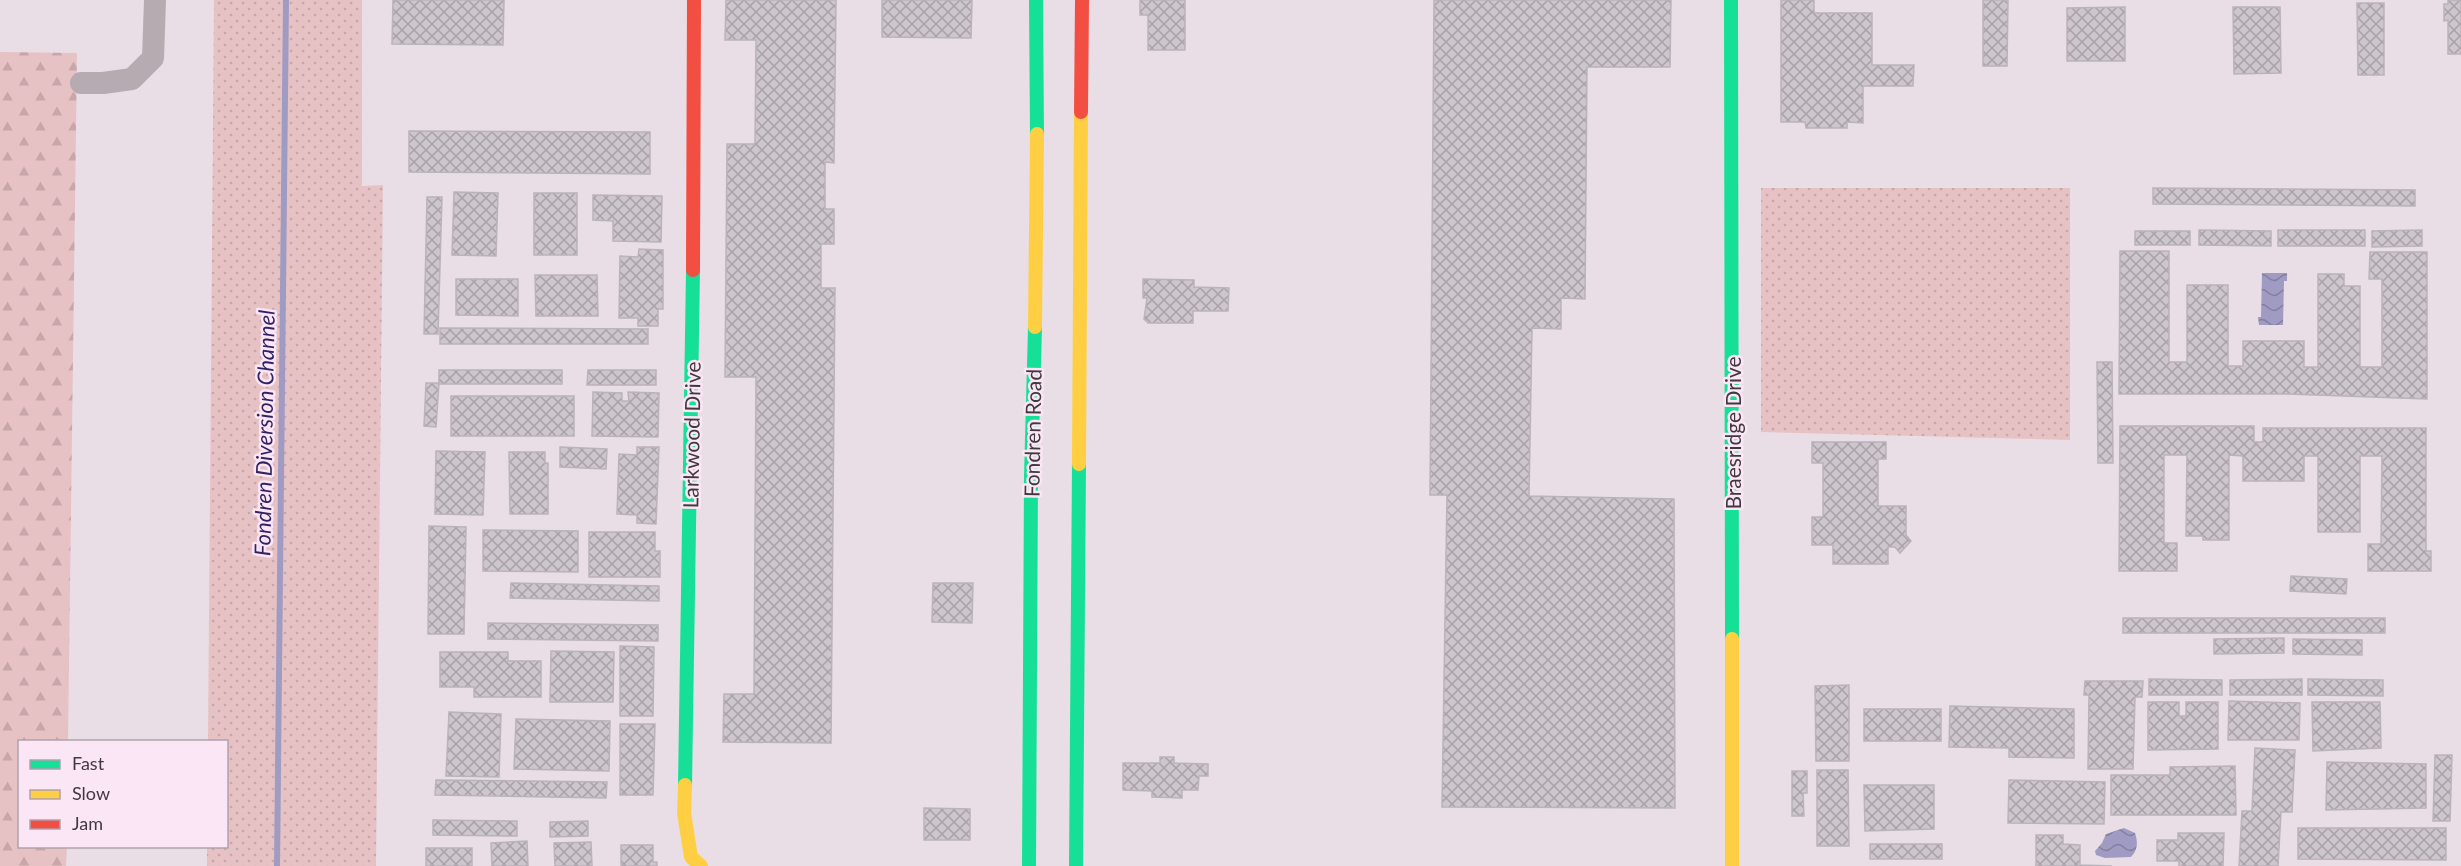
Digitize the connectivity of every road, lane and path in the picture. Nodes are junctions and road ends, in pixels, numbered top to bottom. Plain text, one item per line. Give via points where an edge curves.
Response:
1 (694, 0) edge
2 (1036, 0) edge
3 (1082, 0) edge
4 (1731, 0) edge
5 (155, 1) edge
6 (81, 83) dead end
7 (700, 866) edge
8 (1029, 866) edge
9 (1076, 866) edge
10 (1732, 866) edge

1 - 7 main road, Larkwood Drive via 693,334 684,813 691,857
2 - 8 main road, Fondren Road via 1043,230
3 - 9 main road via 1072,559
4 - 10 main road, Braesridge Drive
5 - 6 street via 153,58 132,79

